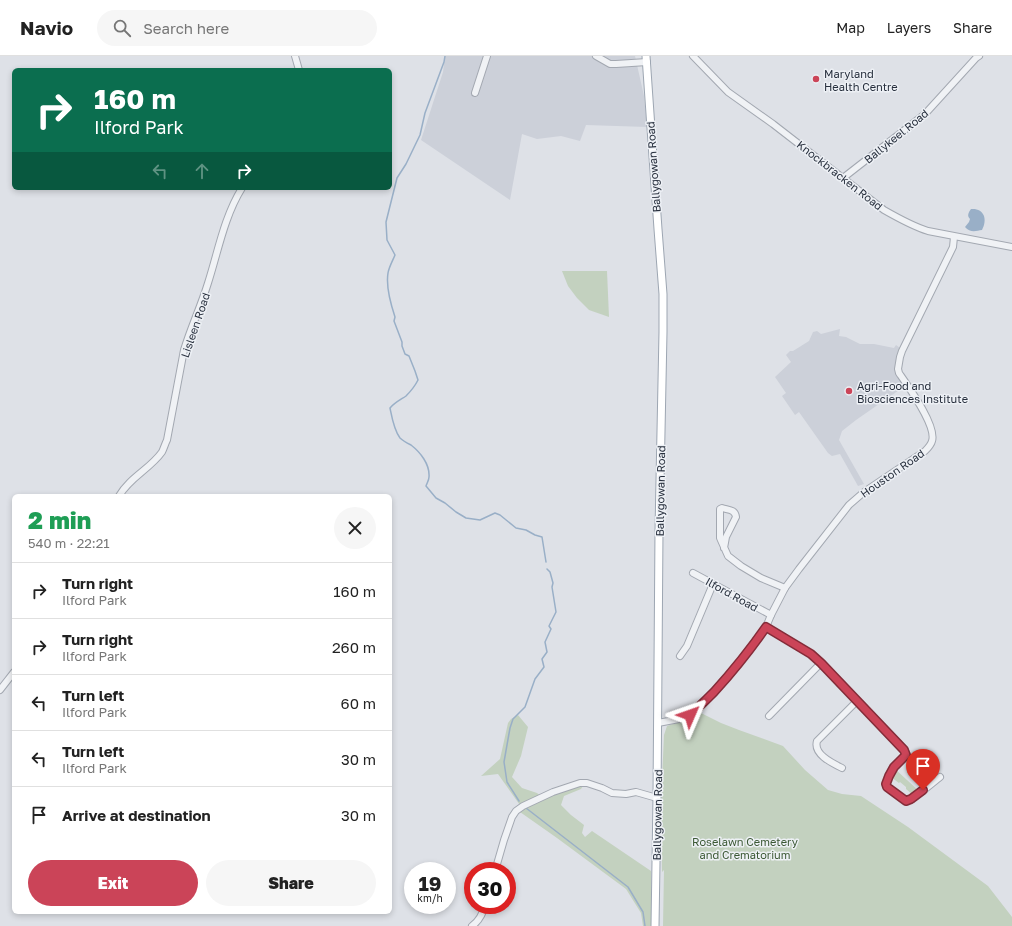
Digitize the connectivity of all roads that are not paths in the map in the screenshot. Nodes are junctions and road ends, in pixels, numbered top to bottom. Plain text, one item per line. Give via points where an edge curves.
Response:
1 (295, 56) edge
2 (487, 56) edge
3 (596, 56) edge
4 (693, 56) edge
5 (979, 56) edge
6 (646, 59) edge
7 (299, 68) edge
8 (475, 93) dead end
9 (843, 178) junction
10 (241, 190) edge
11 (954, 237) junction
12 (1012, 247) edge
13 (121, 494) edge
14 (724, 548) junction
15 (693, 573) dead end
16 (713, 584) junction
17 (785, 588) junction
18 (771, 615) junction
19 (766, 627) junction
20 (680, 656) dead end
21 (821, 663) junction
22 (12, 675) edge
23 (0, 690) edge
24 (857, 700) junction
25 (769, 716) dead end
26 (658, 723) junction
27 (842, 768) dead end
28 (940, 777) dead end
29 (657, 798) junction
30 (498, 862) edge
31 (482, 914) edge
32 (472, 926) edge
33 (656, 926) edge

1 - 7 street
2 - 8 street
3 - 6 street via 610,64
4 - 9 street, Knockbracken Road via 728,92
5 - 9 street, Ballykeel Road via 925,114
6 - 26 main road, Ballygowan Road via 663,294
9 - 11 street, Knockbracken Road via 898,218 918,228
10 - 13 street, Lisleen Road via 232,207 203,301 186,344 164,448
11 - 12 street, Knockbracken Road
11 - 17 street, Houston Road via 953,247 902,351 898,369 923,410 933,433 932,442 925,451 849,505
14 - 14 street via 720,538 722,508 736,513
14 - 17 street via 728,556 741,566
15 - 16 street, Ilford Road
16 - 18 street, Ilford Road
16 - 20 street via 687,646
17 - 18 street, Houston Road
18 - 19 street, Houston Road
19 - 21 street via 811,654
19 - 26 street, Houston Road via 725,680 694,712
21 - 24 street
21 - 25 street
22 - 23 street
24 - 27 street via 816,744 824,758
24 - 28 street via 905,752 904,758 889,776 887,787 907,801
26 - 29 main road, Ballygowan Road
29 - 30 street via 636,792 612,793 593,784 580,783 546,795 516,811
29 - 33 main road, Ballygowan Road
31 - 32 street

